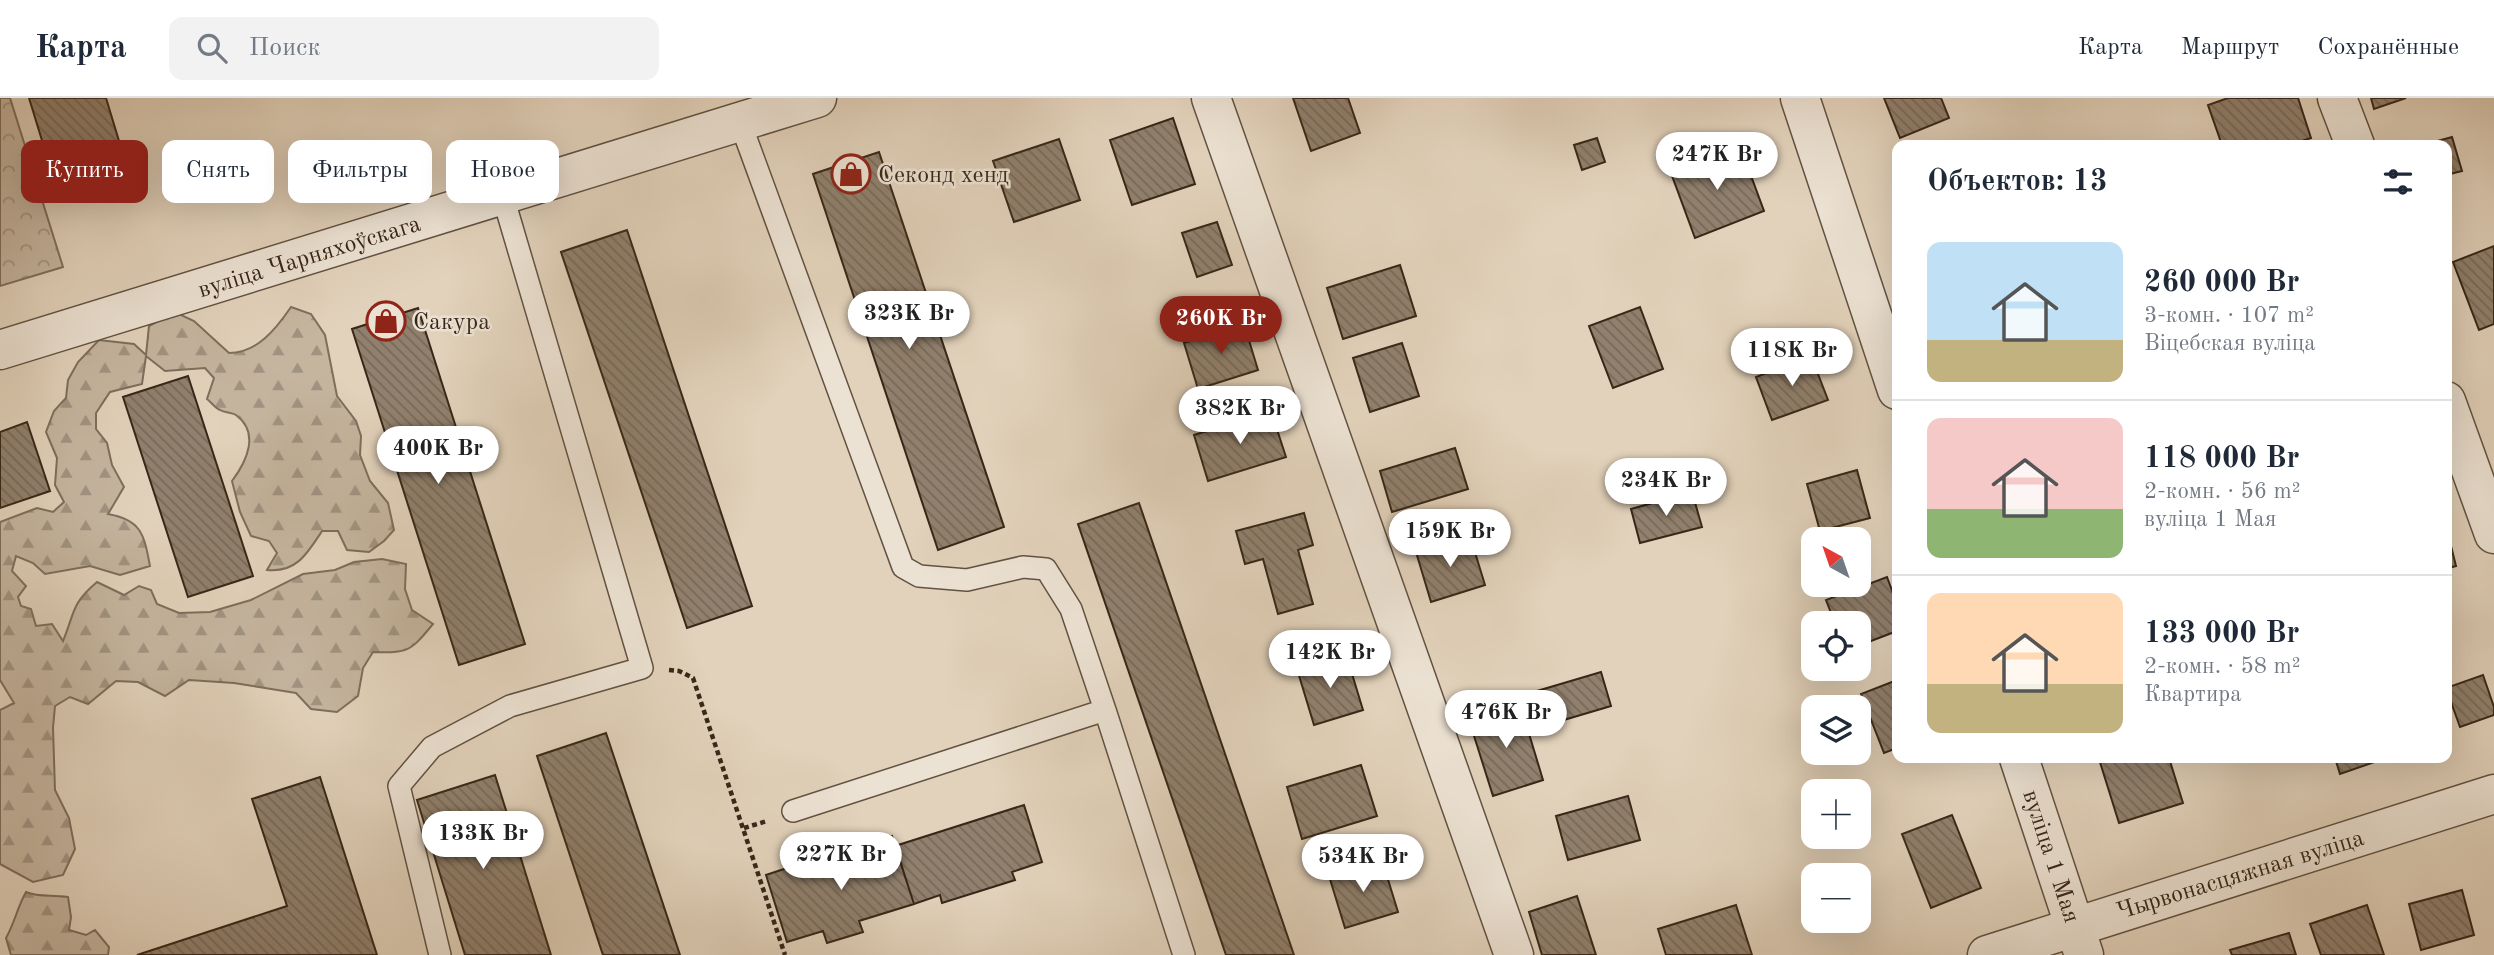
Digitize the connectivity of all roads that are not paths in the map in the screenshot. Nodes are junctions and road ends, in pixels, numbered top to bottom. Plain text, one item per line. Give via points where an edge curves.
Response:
1 (817, 98) edge
2 (1212, 98) edge
3 (1800, 98) edge
4 (2337, 98) edge
5 (740, 122) junction
6 (2353, 140) edge
7 (559, 179) edge
8 (483, 203) edge
9 (505, 203) edge
10 (0, 351) edge
11 (1892, 375) edge
12 (2452, 418) edge
13 (2494, 534) edge
14 (1105, 710) junction
15 (2021, 763) edge
16 (2494, 794) edge
17 (793, 811) dead end
18 (2079, 940) edge
19 (440, 955) edge
20 (1184, 955) edge
21 (1514, 955) edge
22 (1987, 955) edge

1 - 5 street, вуліца Чарняхоўскага
2 - 21 street
3 - 11 street
4 - 6 street
5 - 7 street, вуліца Чарняхоўскага
5 - 14 lane via 903,567 919,576 967,580 1023,567 1046,569 1071,609
8 - 10 street, вуліца Чарняхоўскага
9 - 19 lane via 642,668 510,706 432,747 399,786
12 - 13 street
14 - 17 lane
14 - 20 lane
15 - 18 street, вуліца 1 Мая
16 - 18 street, Чырвонасцяжная вуліца
18 - 22 street, Чырвонасцяжная вуліца

